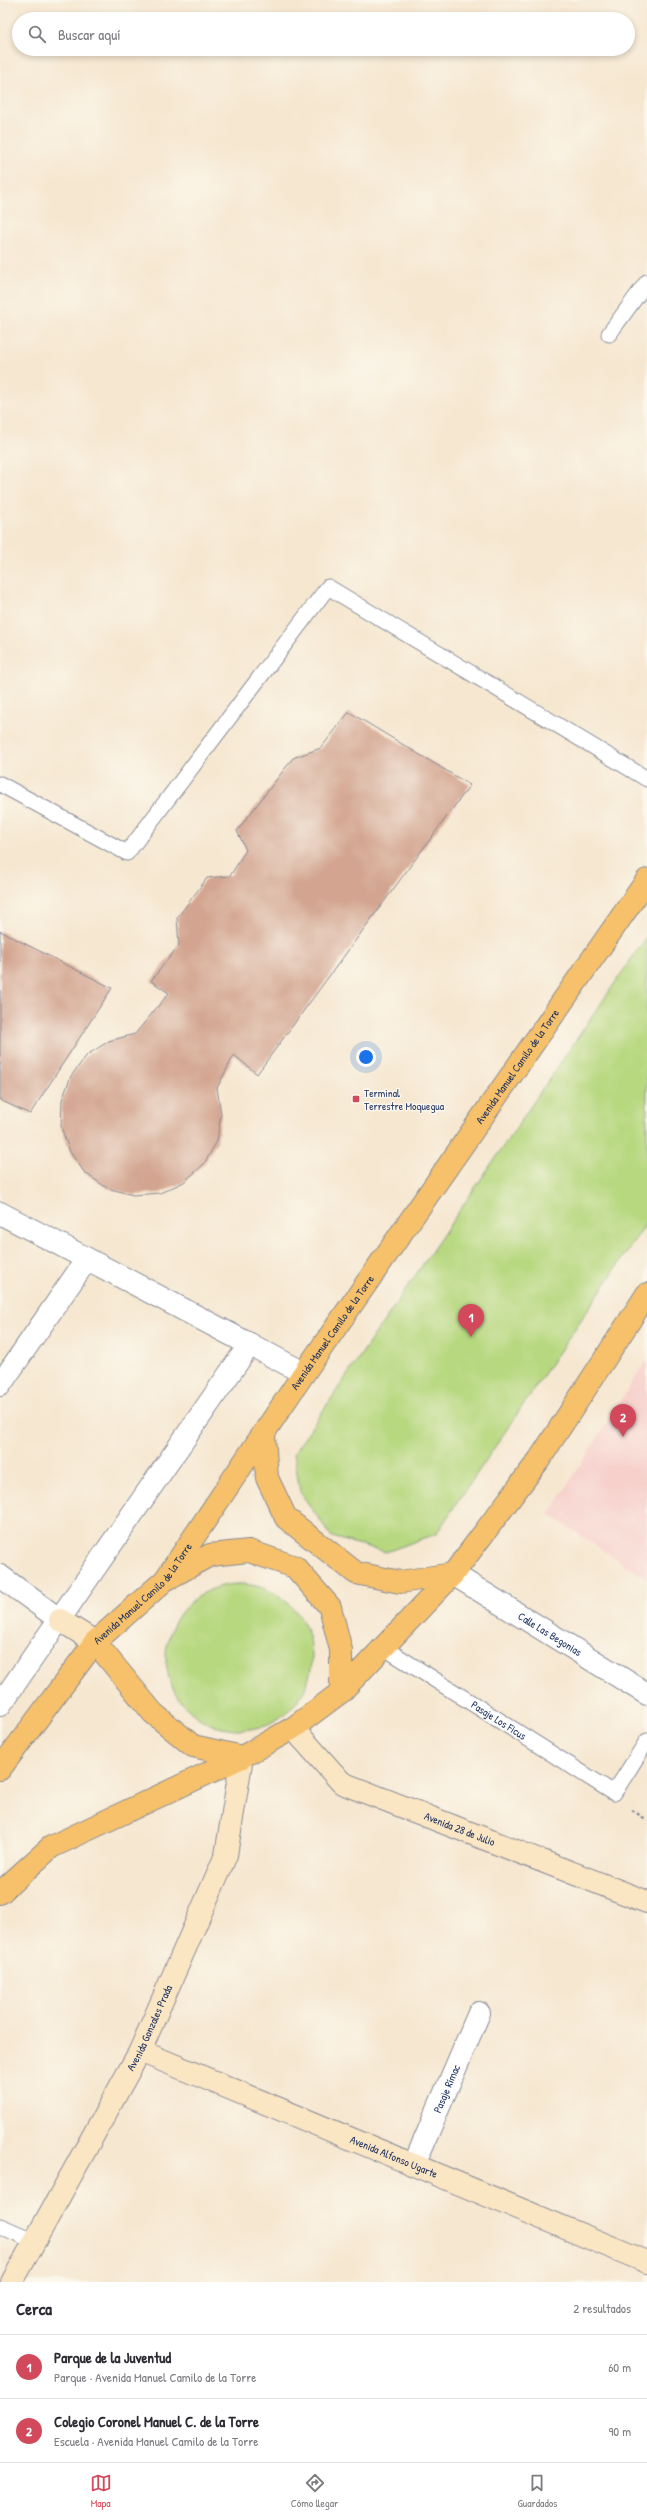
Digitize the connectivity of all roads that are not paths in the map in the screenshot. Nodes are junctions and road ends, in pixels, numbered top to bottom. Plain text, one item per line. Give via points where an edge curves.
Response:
1 (647, 282) edge
2 (609, 334) dead end
3 (647, 779) edge
4 (0, 784) edge
5 (647, 880) edge
6 (0, 1213) edge
7 (87, 1259) junction
8 (647, 1294) edge
9 (250, 1344) junction
10 (304, 1373) junction
11 (0, 1385) edge
12 (264, 1436) junction
13 (453, 1574) junction
14 (0, 1576) edge
15 (165, 1580) junction
16 (60, 1620) junction
17 (95, 1642) junction
18 (383, 1647) junction
19 (340, 1692) junction
20 (647, 1694) edge
21 (0, 1705) edge
22 (293, 1728) junction
23 (647, 1741) edge
24 (242, 1757) junction
25 (0, 1769) edge
26 (0, 1892) edge
27 (647, 1902) edge
28 (479, 2013) dead end
29 (140, 2051) junction
30 (414, 2165) junction
31 (0, 2226) edge
32 (35, 2242) junction
33 (647, 2262) edge
34 (12, 2282) edge

1 - 2 lane
3 - 4 lane via 328,587 126,853
5 - 10 main road, Avenida Manuel Camilo de la Torre
6 - 7 street
7 - 9 street
7 - 11 street
8 - 13 main road via 539,1460
9 - 10 street
9 - 16 street
10 - 12 main road, Avenida Manuel Camilo de la Torre
12 - 13 main road via 267,1478 286,1518 356,1573 400,1582
12 - 15 main road, Avenida Manuel Camilo de la Torre
13 - 18 main road
13 - 20 street, Calle Las Begonias
14 - 16 street
15 - 17 main road, Avenida Manuel Camilo de la Torre
15 - 19 main road via 210,1554 249,1551 295,1567 330,1607 341,1650
16 - 17 street
16 - 21 street
17 - 24 main road via 153,1713 192,1746
17 - 25 main road, Avenida Manuel Camilo de la Torre
18 - 19 main road
18 - 23 lane, Pasaje Los Ficus via 614,1793
19 - 22 main road
22 - 24 main road
22 - 27 street, Avenida 28 de Julio via 342,1783
24 - 26 main road via 51,1847
24 - 29 street, Avenida Gonzales Prada via 226,1855
28 - 30 street, Pasaje Rímac
29 - 30 street, Avenida Alfonso Ugarte
29 - 32 street, Avenida Gonzales Prada
30 - 33 street, Avenida Alfonso Ugarte
31 - 32 lane
32 - 34 street, Avenida Gonzales Prada

